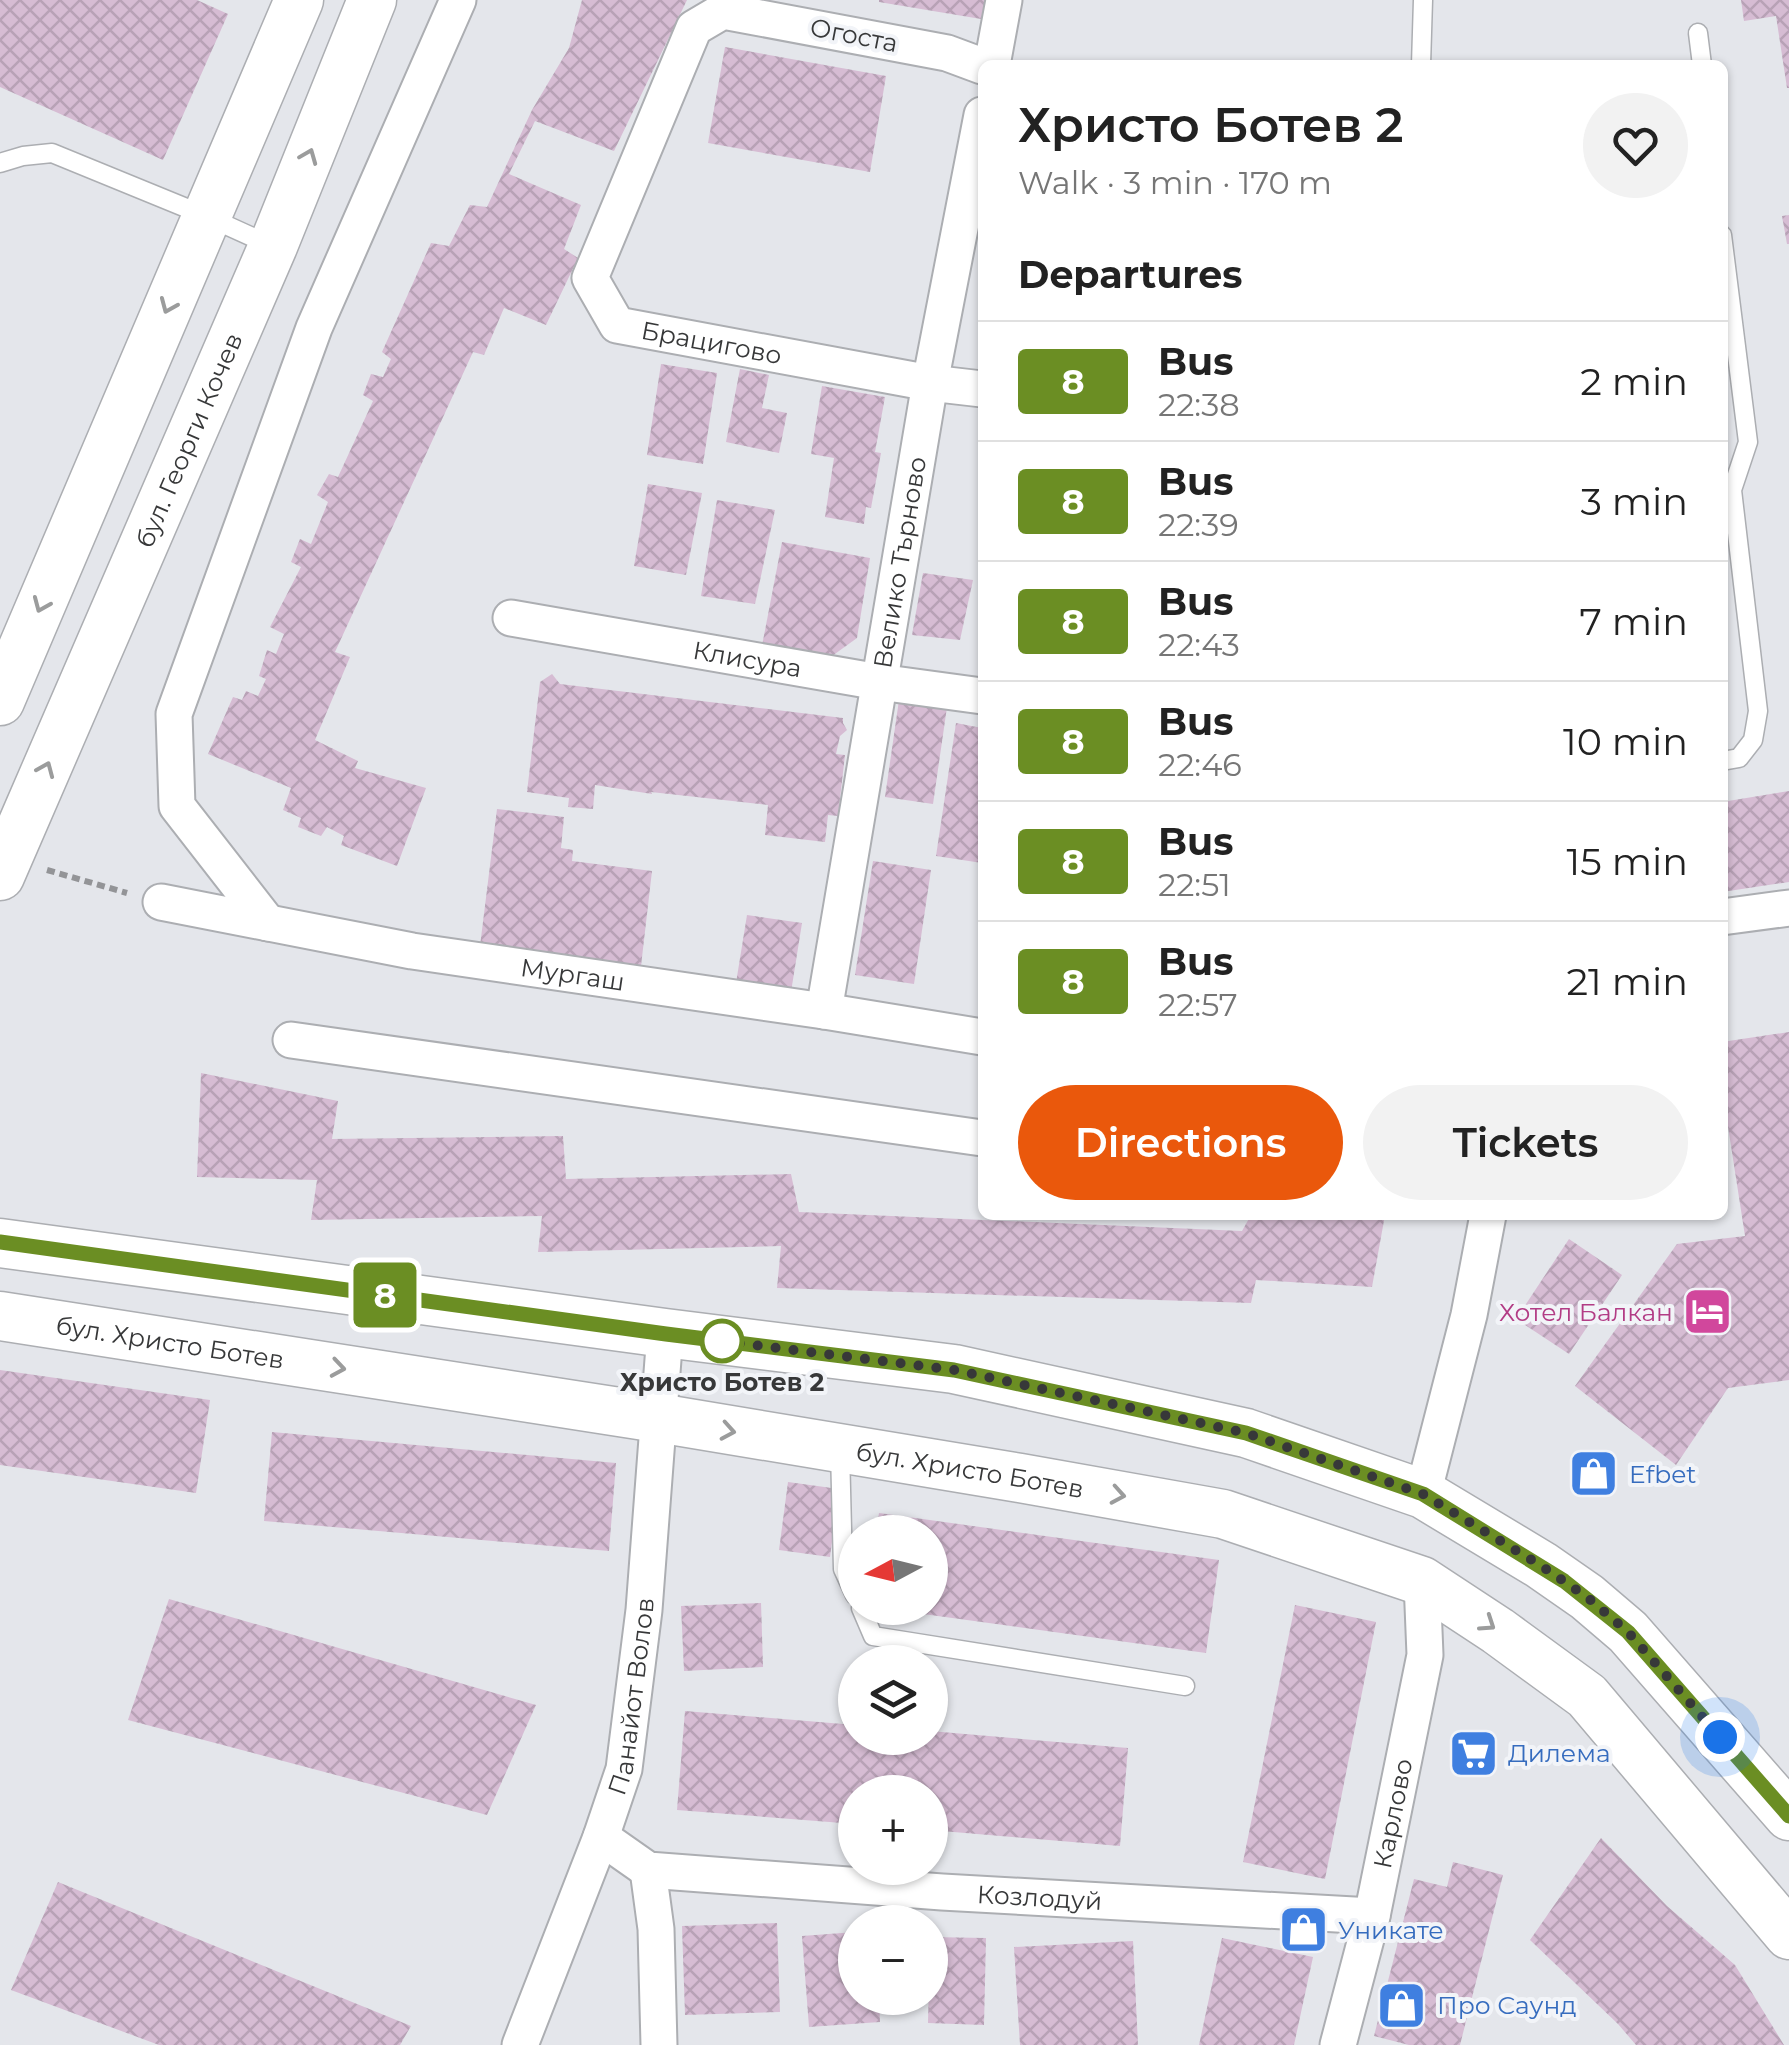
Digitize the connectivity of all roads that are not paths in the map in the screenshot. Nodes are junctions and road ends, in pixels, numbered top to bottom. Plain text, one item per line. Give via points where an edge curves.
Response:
1 (299, 0) edge
2 (372, 0) edge
3 (458, 0) edge
4 (1004, 0) edge
5 (1424, 0) edge
6 (723, 10) joint
7 (1698, 33) dead end
8 (993, 60) edge
9 (1421, 60) edge
10 (1701, 60) edge
11 (978, 64) edge
12 (978, 136) edge
13 (0, 163) edge
14 (206, 216) junction
15 (273, 246) junction
16 (1728, 283) edge
17 (930, 383) junction
18 (978, 389) edge
19 (1731, 468) edge
20 (511, 618) dead end
21 (879, 682) junction
22 (978, 695) edge
23 (0, 701) edge
24 (1728, 760) edge
25 (4, 867) edge
26 (161, 902) road end
27 (1789, 908) edge
28 (1728, 916) edge
29 (268, 923) junction
30 (824, 1011) junction
31 (978, 1036) edge
32 (291, 1040) dead end
33 (978, 1137) edge
34 (1487, 1220) edge
35 (0, 1242) edge
36 (0, 1316) edge
37 (666, 1334) junction
38 (658, 1418) junction
39 (840, 1450) junction
40 (1423, 1494) junction
41 (842, 1515) edge
42 (1422, 1582) junction
43 (868, 1625) edge
44 (1185, 1686) dead end
45 (1789, 1816) edge
46 (600, 1838) junction
47 (648, 1870) junction
48 (1372, 1916) junction
49 (1789, 1935) edge
50 (520, 2045) edge
51 (658, 2045) edge
52 (1338, 2045) edge

1 - 14 main road
15 -> 2 main road, бул. Георги Кочев
3 - 29 street via 314,328 174,714 178,806
4 - 8 street
5 - 9 lane
6 - 11 street, Огоста via 946,52
6 - 17 street, Брацигово via 694,28 590,278 617,325
7 - 10 lane
12 - 17 street, Велико Търново
13 - 14 lane via 52,154
14 - 15 lane
14 -> 23 main road
25 -> 15 main road, бул. Георги Кочев
16 - 19 lane via 1748,442
17 - 18 street, Брацигово
17 - 21 street, Велико Търново
19 - 24 lane via 1758,711 1753,740 1740,758
20 - 21 street, Клисура
21 - 22 street, Клисура
21 - 30 street, Велико Търново
26 - 29 street, Мургаш
27 - 28 street
29 - 30 street, Мургаш via 412,951
30 - 31 street, Мургаш
32 - 33 street
34 - 40 street
35 - 37 main road
36 -> 38 main road, бул. Христо Ботев
37 - 38 street, Панайот Волов
37 - 40 main road via 954,1370 1246,1433
38 -> 39 main road, бул. Христо Ботев
38 - 46 street, Панайот Волов via 624,1769
39 - 41 lane
39 -> 42 main road, бул. Христо Ботев via 1223,1514
40 - 45 main road via 1540,1565 1628,1632
42 - 48 street, Карлово via 1425,1655
42 -> 49 main road, бул. Христо Ботев via 1587,1696
43 - 44 lane via 873,1636
46 - 47 street, Козлодуй
46 - 50 street, Панайот Волов
47 - 48 street, Козлодуй
47 - 51 street
48 - 52 street, Карлово

